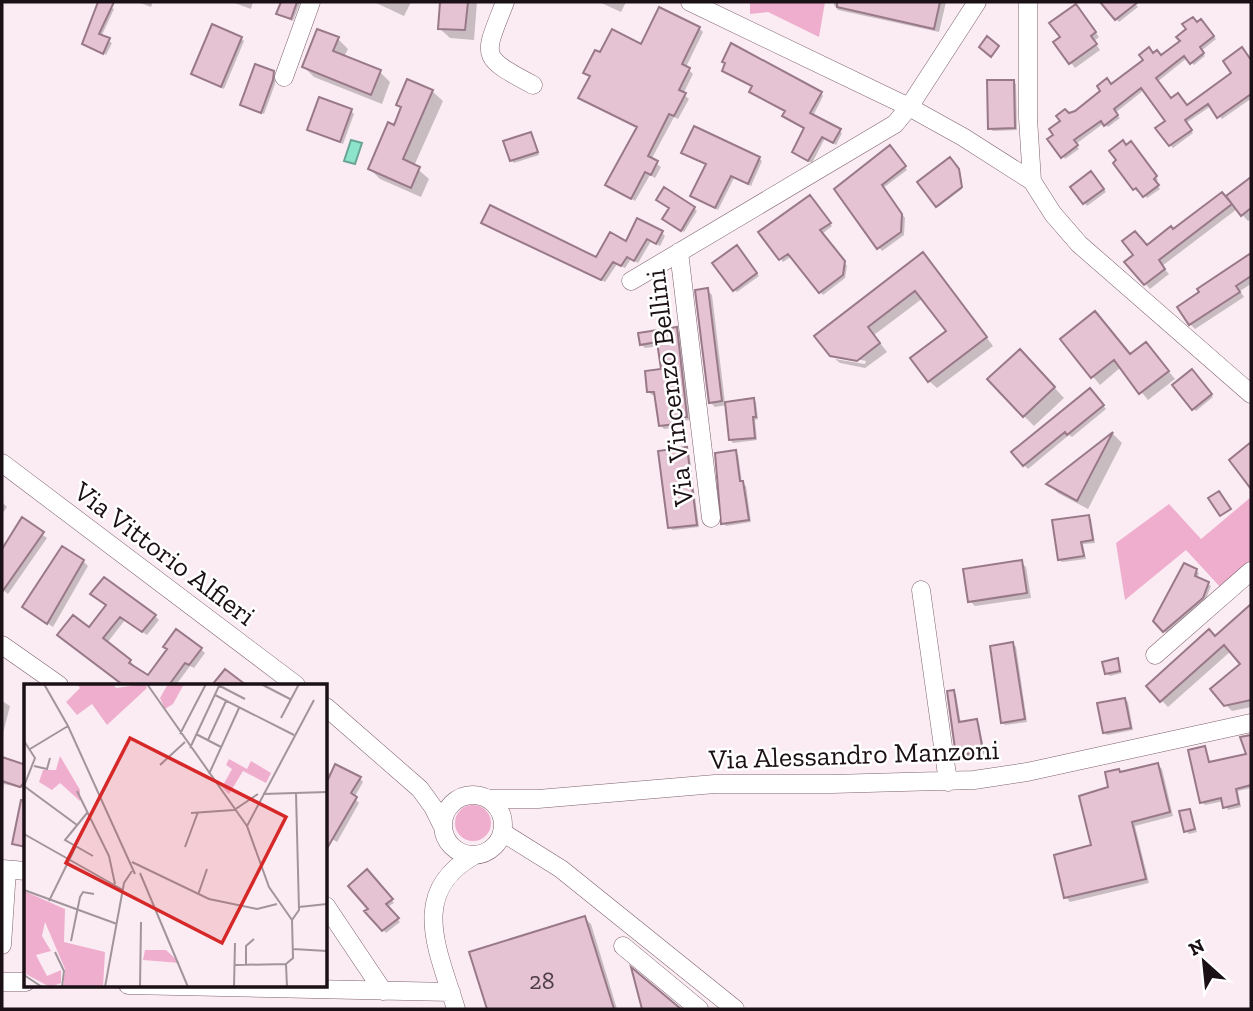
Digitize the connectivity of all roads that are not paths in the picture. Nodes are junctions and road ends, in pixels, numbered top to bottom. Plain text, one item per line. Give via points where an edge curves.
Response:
1 (312, 2) edge
2 (505, 2) edge
3 (690, 2) edge
4 (977, 2) edge
5 (1028, 2) edge
6 (284, 77) dead end
7 (533, 85) dead end
8 (909, 107) junction
9 (1032, 181) junction
10 (679, 252) junction
11 (631, 281) dead end
12 (1251, 394) edge
13 (2, 463) edge
14 (711, 518) dead end
15 (1251, 571) edge
16 (921, 590) dead end
17 (2, 645) edge
18 (1156, 655) dead end
19 (58, 684) edge
20 (295, 684) edge
21 (327, 709) edge
22 (1251, 723) edge
23 (948, 782) junction
24 (420, 789) junction
25 (489, 799) junction
26 (538, 799) junction
27 (454, 802) junction
28 (503, 828) junction
29 (444, 831) junction
30 (492, 848) junction
31 (474, 855) junction
32 (540, 856) junction
33 (4, 869) edge
34 (24, 871) edge
35 (442, 886) junction
36 (327, 907) edge
37 (2, 945) edge
38 (623, 946) dead end
39 (2, 982) edge
40 (24, 982) edge
41 (179, 986) edge
42 (383, 990) junction
43 (453, 1001) edge
44 (699, 1009) edge
45 (735, 1009) edge

1 - 6 street
2 - 7 street via 490,40 490,54 500,67
3 - 8 street
4 - 8 street, Via Vincenzo Bellini
5 - 9 street
8 - 9 street
8 - 10 street, Via Vincenzo Bellini via 890,127
9 - 12 street via 1079,244
10 - 11 street, Via Vincenzo Bellini
10 - 14 street, Via Vincenzo Bellini
13 - 20 street, Via Vittorio Alfieri
15 - 18 street
16 - 23 street
17 - 19 street
21 - 24 street
22 - 23 street, Via Alessandro Manzoni via 1027,772
23 - 26 street, Via Alessandro Manzoni via 715,784
24 - 27 street
24 - 29 street
25 - 26 street, Via Alessandro Manzoni
25 - 27 street via 471,795
25 - 28 street
26 - 28 street, Via Alessandro Manzoni via 512,814
27 - 29 street via 447,808
28 - 30 street
28 - 32 street
29 - 31 street via 457,850
29 - 35 street
30 - 31 street
30 - 32 street
31 - 35 street via 451,870
32 - 45 street
33 - 34 street
33 - 37 street
35 - 43 street via 431,923
36 - 42 street
38 - 44 street
39 - 40 street
41 - 42 street
42 - 43 street

